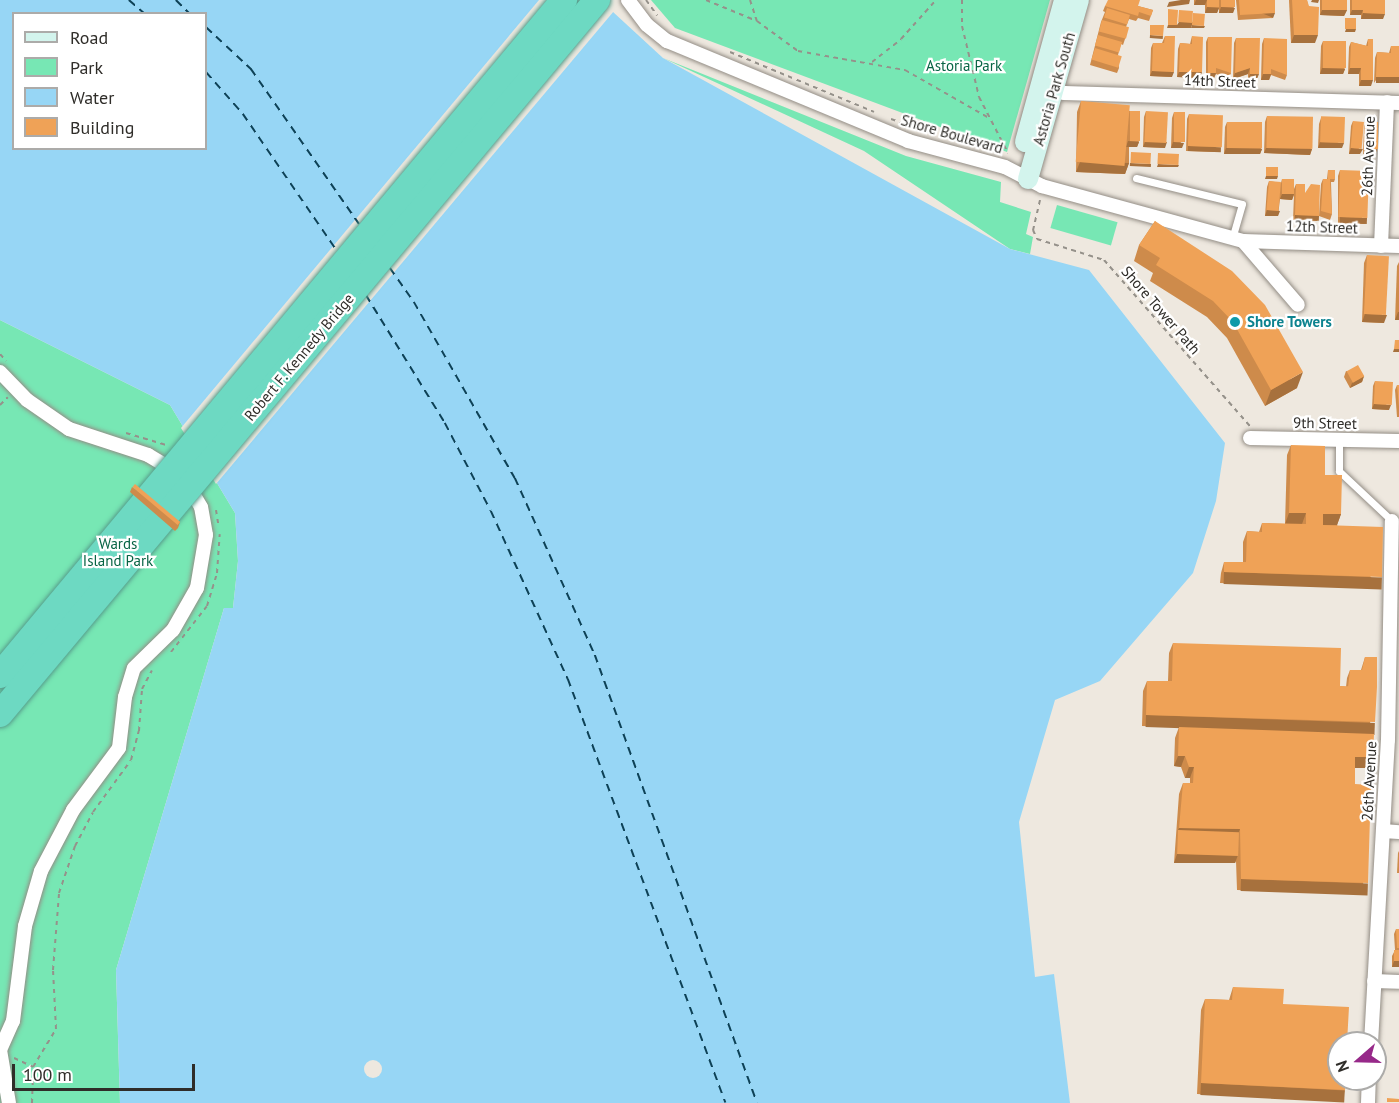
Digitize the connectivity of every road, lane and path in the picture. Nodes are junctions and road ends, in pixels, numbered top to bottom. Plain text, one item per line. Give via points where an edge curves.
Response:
1 (564, 0) edge
2 (597, 0) edge
3 (628, 0) edge
4 (646, 0) edge
5 (706, 0) edge
6 (750, 0) edge
7 (936, 0) edge
8 (962, 0) edge
9 (1064, 0) edge
10 (1079, 0) edge
11 (660, 19) dead end
12 (757, 21) junction
13 (727, 52) dead end
14 (872, 62) junction
15 (1047, 87) junction
16 (1393, 103) edge
17 (879, 114) dead end
18 (890, 118) dead end
19 (989, 118) junction
20 (934, 134) dead end
21 (997, 151) dead end
22 (1015, 168) junction
23 (1136, 178) dead end
24 (1041, 197) dead end
25 (1238, 240) junction
26 (1381, 246) junction
27 (1399, 246) edge
28 (1298, 305) dead end
29 (0, 372) edge
30 (1250, 431) joint
31 (1339, 440) junction
32 (1399, 441) edge
33 (1392, 521) joint
34 (0, 675) edge
35 (0, 714) edge
36 (1383, 831) junction
37 (1399, 832) edge
38 (1374, 981) junction
39 (1399, 982) edge
40 (1372, 1031) edge
41 (0, 1050) edge
42 (33, 1067) dead end
43 (9, 1103) edge

1 - 34 highway, Robert F. Kennedy Bridge, bridge
2 - 35 highway, Robert F. Kennedy Bridge, bridge
3 - 22 street, Shore Boulevard via 657,34 696,54 908,141
4 - 11 path
5 - 12 path
6 - 12 path
7 - 14 path via 901,39
8 - 19 path via 970,62
9 - 15 street, Astoria Park South
10 - 15 street, Astoria Park South
12 - 14 path via 798,51 826,59
13 - 17 path
14 - 19 path via 925,80
15 - 16 street, 14th Street via 1064,93
15 - 22 street, Astoria Park South
16 - 26 street, 26th Avenue
18 - 20 path
19 - 22 path
21 - 22 path
22 - 25 street, Shore Boulevard via 1042,186
23 - 25 lane via 1242,204
24 - 30 path, Shore Tower Path via 1033,230 1037,239 1104,260
25 - 26 street, 12th Street
25 - 28 street
26 - 27 street, 12th Street
29 - 41 street via 27,400 69,429 148,455 168,466 194,493 206,535 202,573 193,597 173,630 134,668 125,697 119,748 73,810 41,871 25,926 13,1021
30 - 31 street, 9th Street
31 - 32 street, 9th Street
31 - 33 lane via 1339,471
33 - 36 street, 26th Avenue
36 - 37 street
36 - 38 street, 26th Avenue
38 - 39 street
38 - 40 street, 26th Avenue
41 - 42 path
41 - 43 street

